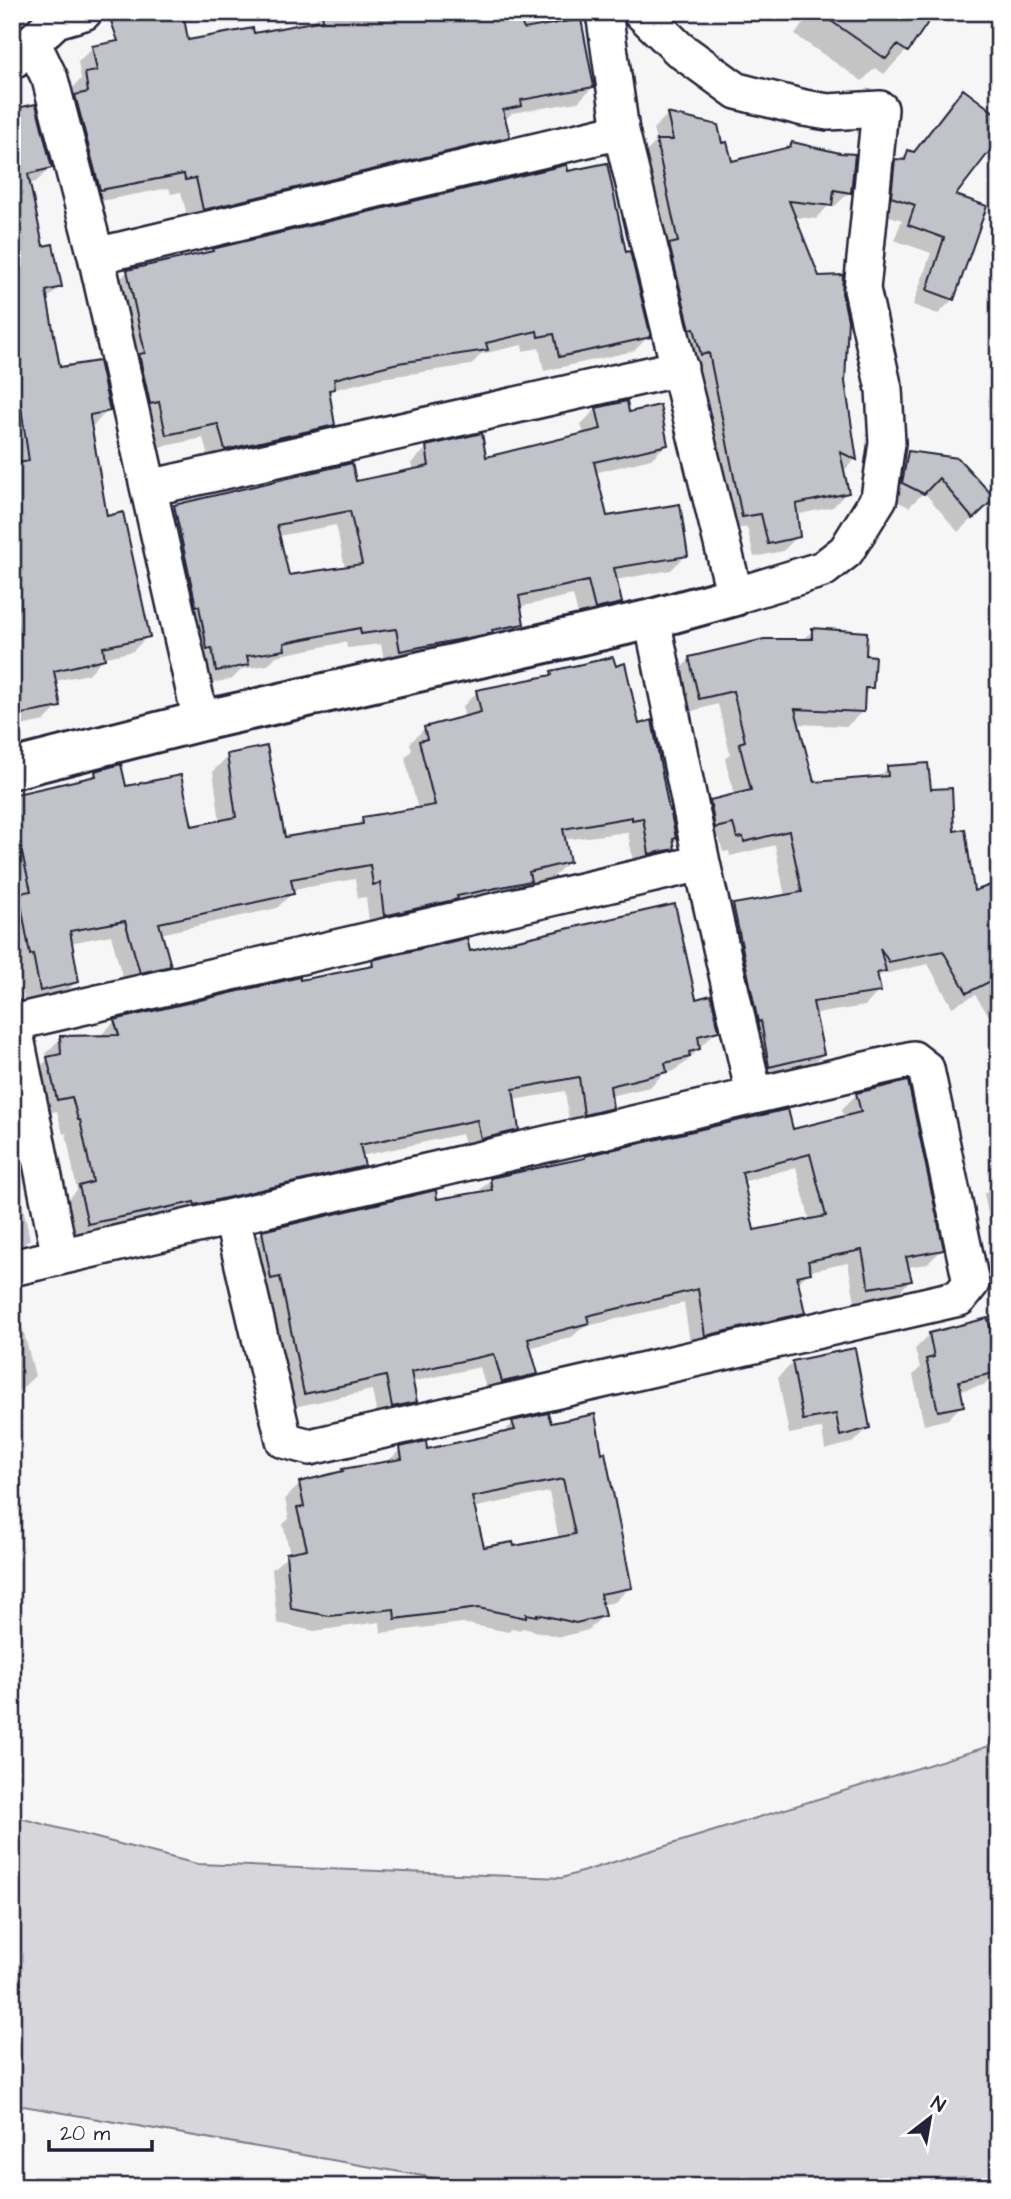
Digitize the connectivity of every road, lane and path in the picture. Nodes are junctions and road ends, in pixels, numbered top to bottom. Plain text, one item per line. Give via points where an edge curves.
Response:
1 (84, 12) edge
2 (604, 12) edge
3 (641, 12) edge
4 (23, 52) edge
5 (621, 131) junction
6 (96, 256) junction
7 (680, 368) junction
8 (149, 488) junction
9 (735, 596) junction
10 (652, 619) junction
11 (201, 721) junction
12 (12, 769) edge
13 (702, 863) junction
14 (13, 1021) edge
15 (754, 1094) junction
16 (232, 1218) junction
17 (60, 1256) junction
18 (12, 1268) edge

1 - 4 street via 56,20
2 - 5 street
3 - 9 street via 679,49 737,91 828,112 880,109 862,289 884,389 887,443 879,498 846,551 823,569
4 - 6 street via 50,79
5 - 6 street
5 - 7 street
6 - 8 street
7 - 8 street
7 - 9 street
8 - 11 street
9 - 10 street
10 - 11 street
10 - 13 street
11 - 12 street
13 - 14 street
13 - 15 street
14 - 17 street
15 - 16 street
15 - 16 street via 913,1059 926,1069 971,1283 959,1298 310,1447 284,1440
16 - 17 street
17 - 18 street

